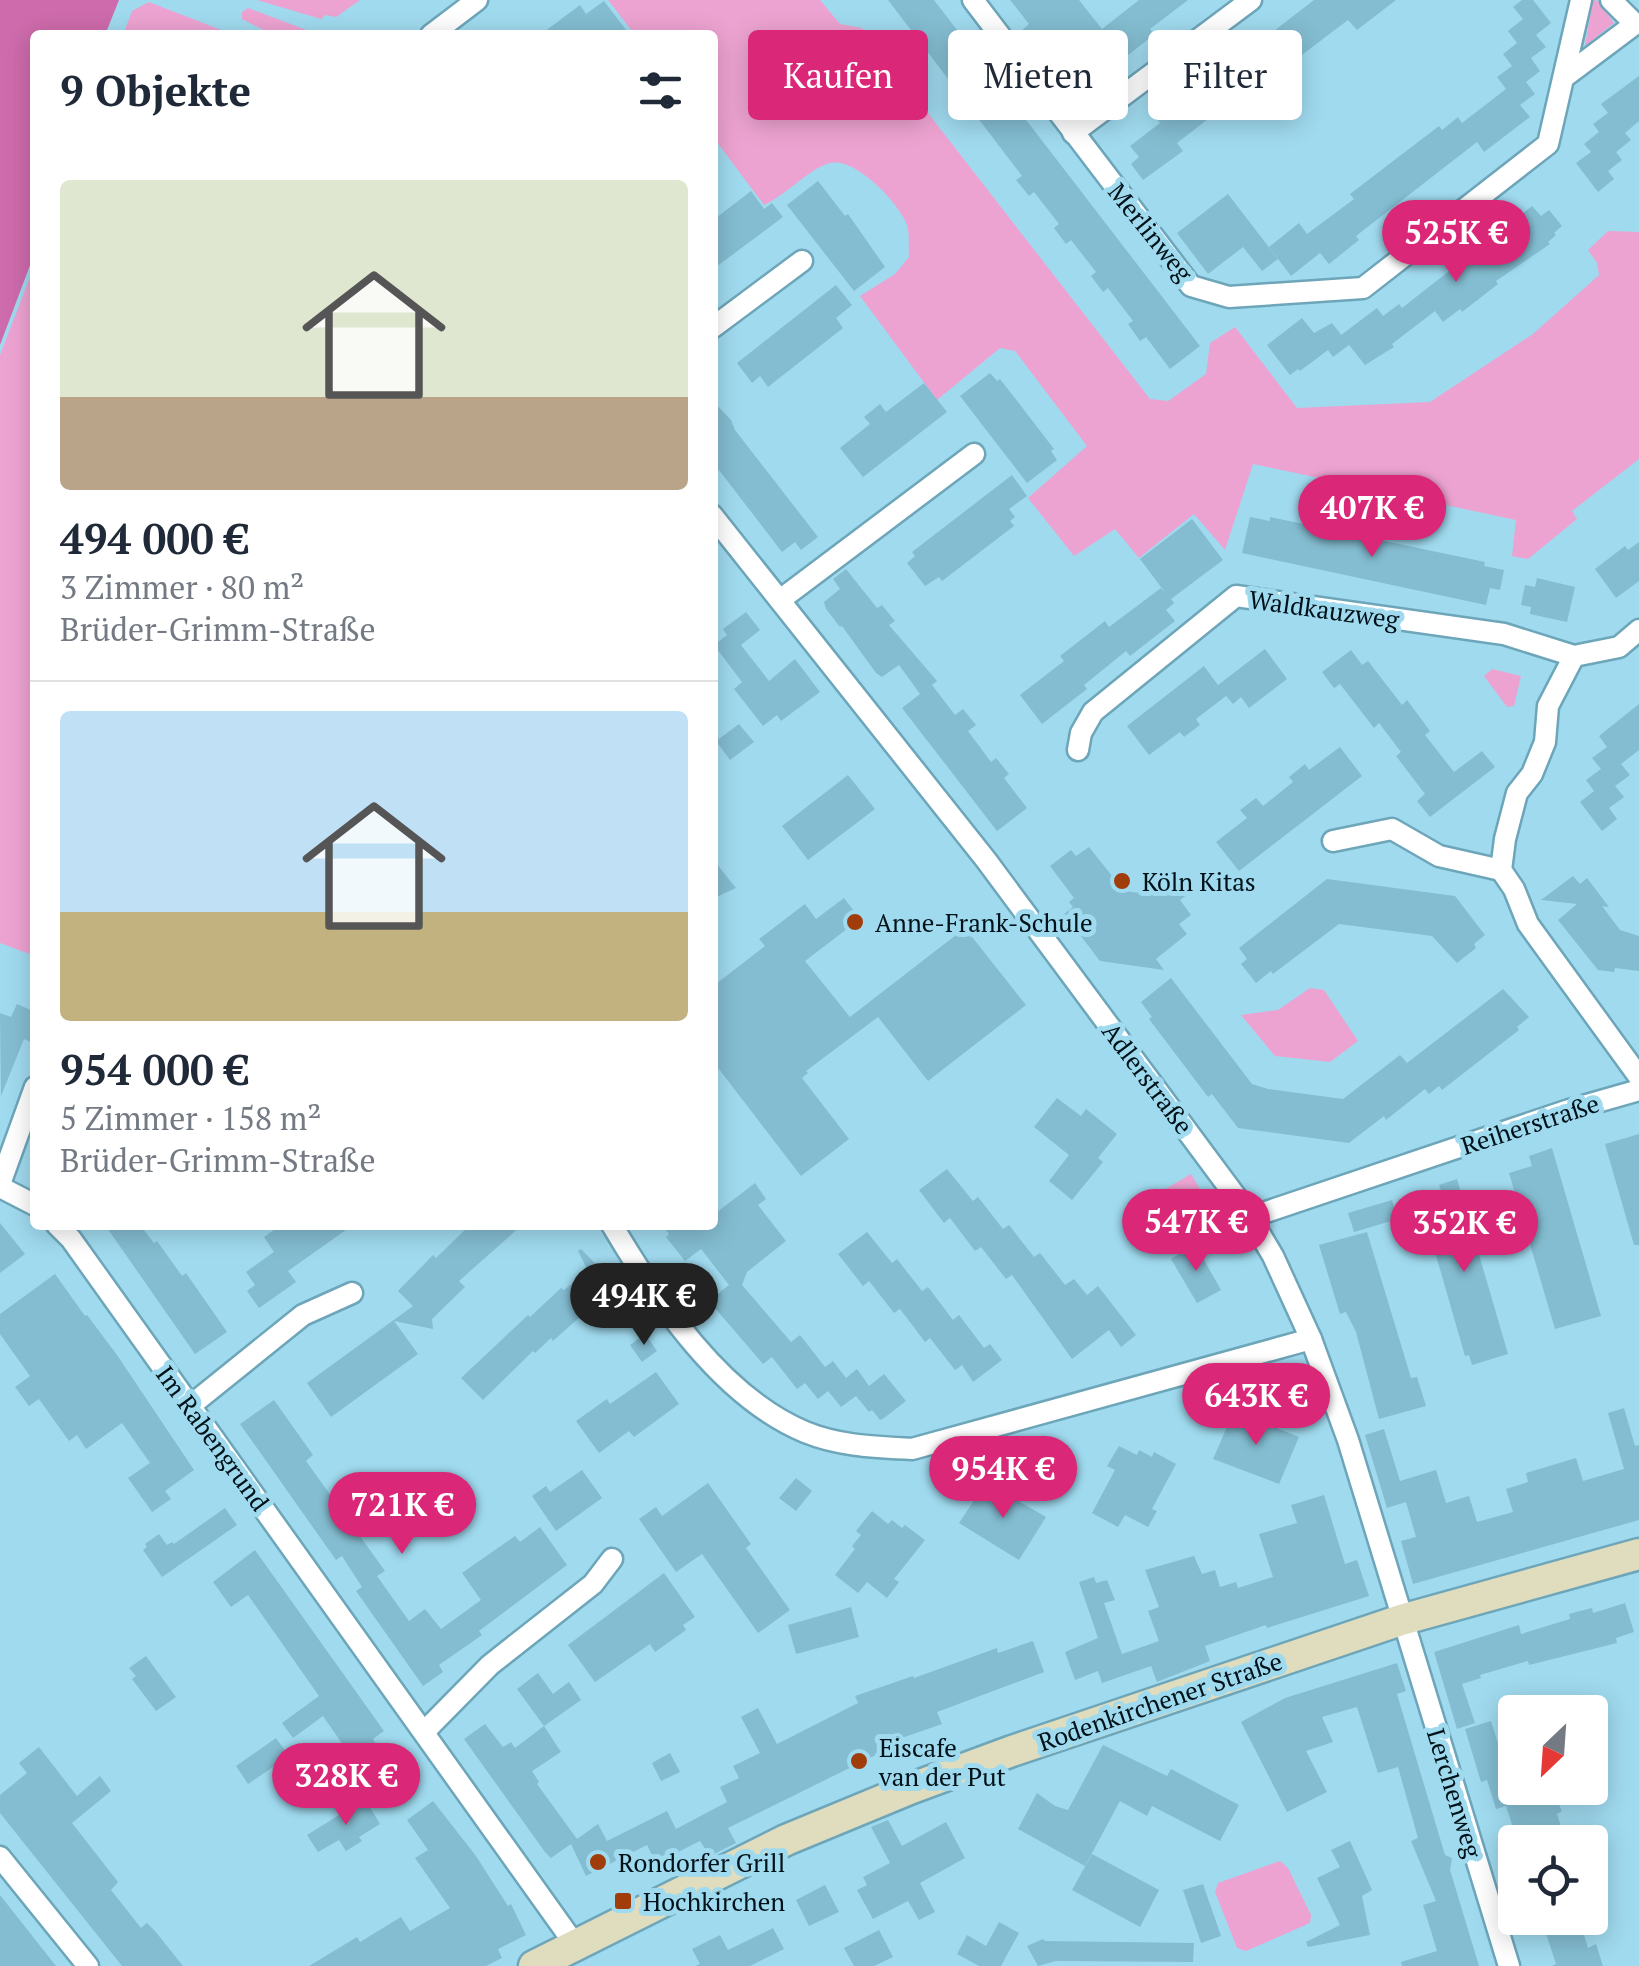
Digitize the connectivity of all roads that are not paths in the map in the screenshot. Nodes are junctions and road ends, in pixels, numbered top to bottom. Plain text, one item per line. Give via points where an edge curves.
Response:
1 (477, 0) edge
2 (974, 0) edge
3 (1251, 0) edge
4 (1582, 0) edge
5 (1612, 0) edge
6 (438, 30) edge
7 (1566, 75) junction
8 (1073, 133) junction
9 (802, 261) dead end
10 (718, 324) edge
11 (974, 454) dead end
12 (718, 522) edge
13 (780, 600) junction
14 (1639, 630) edge
15 (1574, 656) junction
16 (1078, 750) dead end
17 (1333, 841) dead end
18 (1501, 870) junction
19 (1639, 1077) edge
20 (1639, 1090) edge
21 (30, 1102) edge
22 (0, 1185) edge
23 (30, 1202) edge
24 (1251, 1217) junction
25 (62, 1230) edge
26 (615, 1230) edge
27 (352, 1294) dead end
28 (1311, 1339) junction
29 (190, 1406) junction
30 (1639, 1554) edge
31 (612, 1559) dead end
32 (1401, 1620) junction
33 (424, 1732) junction
34 (0, 1857) edge
35 (576, 1946) junction
36 (88, 1966) edge
37 (534, 1966) edge
38 (1508, 1966) edge

1 - 6 street
2 - 8 street, Merlinweg
3 - 8 street
4 - 7 street, Merlinweg
5 - 7 street via 1634,24
7 - 8 street, Merlinweg via 1548,144 1363,288 1230,297 1191,286
9 - 10 street
11 - 13 street
12 - 13 street, Adlerstraße
13 - 24 street, Adlerstraße via 986,860
14 - 15 street via 1618,647
15 - 16 street, Waldkauzweg via 1504,634 1236,596 1093,712
15 - 18 street via 1548,706 1545,742 1532,774 1518,793
17 - 18 street via 1392,829 1439,856
18 - 19 street via 1528,924
20 - 24 street, Reiherstraße
21 - 22 street
22 - 23 street
24 - 28 street, Adlerstraße
25 - 29 street, Im Rabengrund
26 - 28 street via 659,1296 754,1405 806,1432 856,1446 912,1449
27 - 29 street via 303,1315
28 - 32 street, Adlerstraße
29 - 33 street, Im Rabengrund
30 - 32 main road, Rodenkirchener Straße
31 - 33 street via 593,1584 490,1665
32 - 35 main road, Rodenkirchener Straße via 912,1788 786,1840
32 - 38 street, Lerchenweg
33 - 35 street, Im Rabengrund
34 - 36 street
35 - 37 main road, Rodenkirchener Straße

